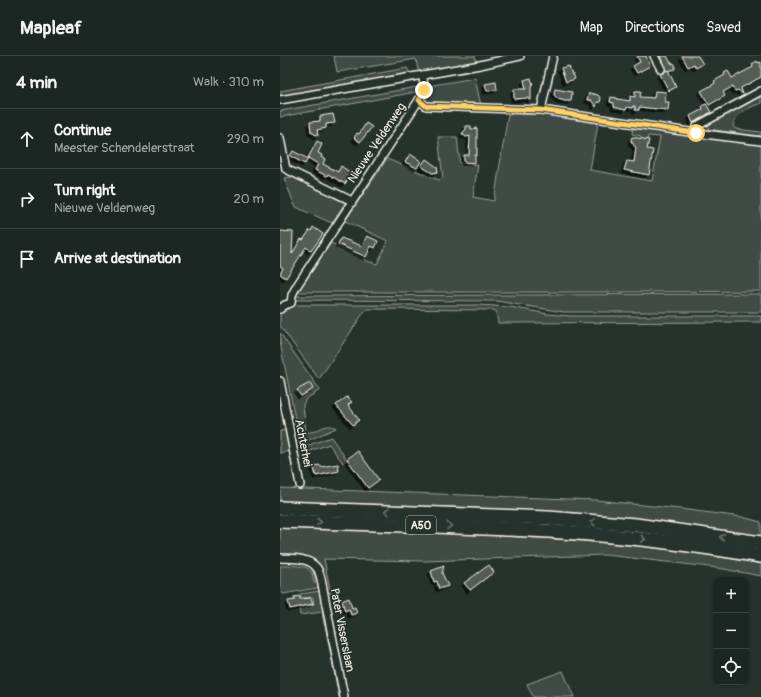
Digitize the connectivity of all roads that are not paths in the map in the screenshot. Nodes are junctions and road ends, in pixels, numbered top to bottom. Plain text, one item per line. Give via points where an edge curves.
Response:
1 (520, 56) edge
2 (553, 56) edge
3 (654, 56) edge
4 (661, 69) dead end
5 (423, 75) junction
6 (761, 91) edge
7 (280, 100) edge
8 (419, 100) junction
9 (541, 110) junction
10 (696, 133) junction
11 (280, 138) edge
12 (761, 141) edge
13 (352, 201) junction
14 (280, 309) edge
15 (280, 381) edge
16 (300, 486) dead end
17 (280, 508) edge
18 (280, 521) edge
19 (761, 543) edge
20 (761, 556) edge
21 (280, 558) edge
22 (344, 697) edge

1 - 5 street
2 - 9 street
3 - 4 street
5 - 7 street
5 - 8 street, Nieuwe Veldenweg via 424,90
6 - 10 street via 697,126
8 - 9 street via 426,106
8 - 13 street, Nieuwe Veldenweg
9 - 10 street
10 - 12 street
11 - 13 street, Nieuwe Veldenweg via 286,168
13 - 14 street, Nieuwe Veldenweg via 296,287 291,303
15 - 16 street, Achterhei
19 -> 17 highway, A50 via 651,527 555,519
18 -> 20 highway, A50 via 563,532 672,542
21 - 22 street, Pater Visserslaan via 301,559 316,567 321,579

